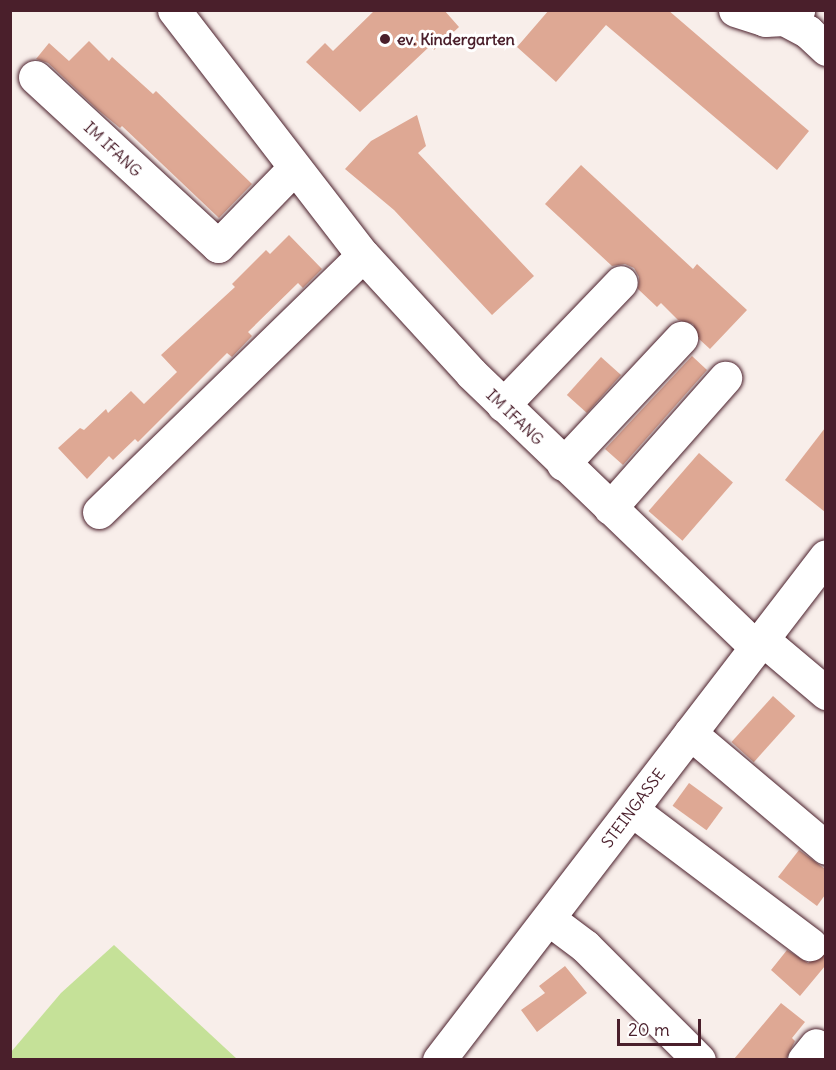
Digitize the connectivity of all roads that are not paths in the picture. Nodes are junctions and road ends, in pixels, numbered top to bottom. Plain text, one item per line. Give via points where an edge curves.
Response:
1 (174, 10) edge
2 (735, 10) edge
3 (791, 15) edge
4 (825, 49) edge
5 (35, 77) dead end
6 (294, 168) junction
7 (363, 255) junction
8 (621, 282) dead end
9 (681, 338) dead end
10 (725, 378) dead end
11 (503, 405) junction
12 (563, 464) junction
13 (609, 507) junction
14 (99, 512) dead end
15 (825, 556) edge
16 (759, 643) junction
17 (825, 693) edge
18 (690, 733) junction
19 (632, 810) junction
20 (825, 848) edge
21 (549, 918) junction
22 (810, 944) dead end
23 (439, 1059) edge
24 (699, 1059) edge

1 - 6 street, IM IFANG
2 - 3 street via 765,20
3 - 4 street
5 - 6 street, IM IFANG via 218,246
6 - 7 street, IM IFANG
7 - 11 street, IM IFANG
7 - 14 street
8 - 11 street
9 - 12 street
10 - 13 street
11 - 12 street, IM IFANG
12 - 13 street, IM IFANG
13 - 16 street, IM IFANG
15 - 16 street, STEINGASSE
16 - 17 street, IM IFANG
16 - 18 street, STEINGASSE
18 - 19 street, STEINGASSE
18 - 20 street
19 - 21 street, STEINGASSE
19 - 22 street
21 - 23 street, STEINGASSE
21 - 24 street via 585,946

